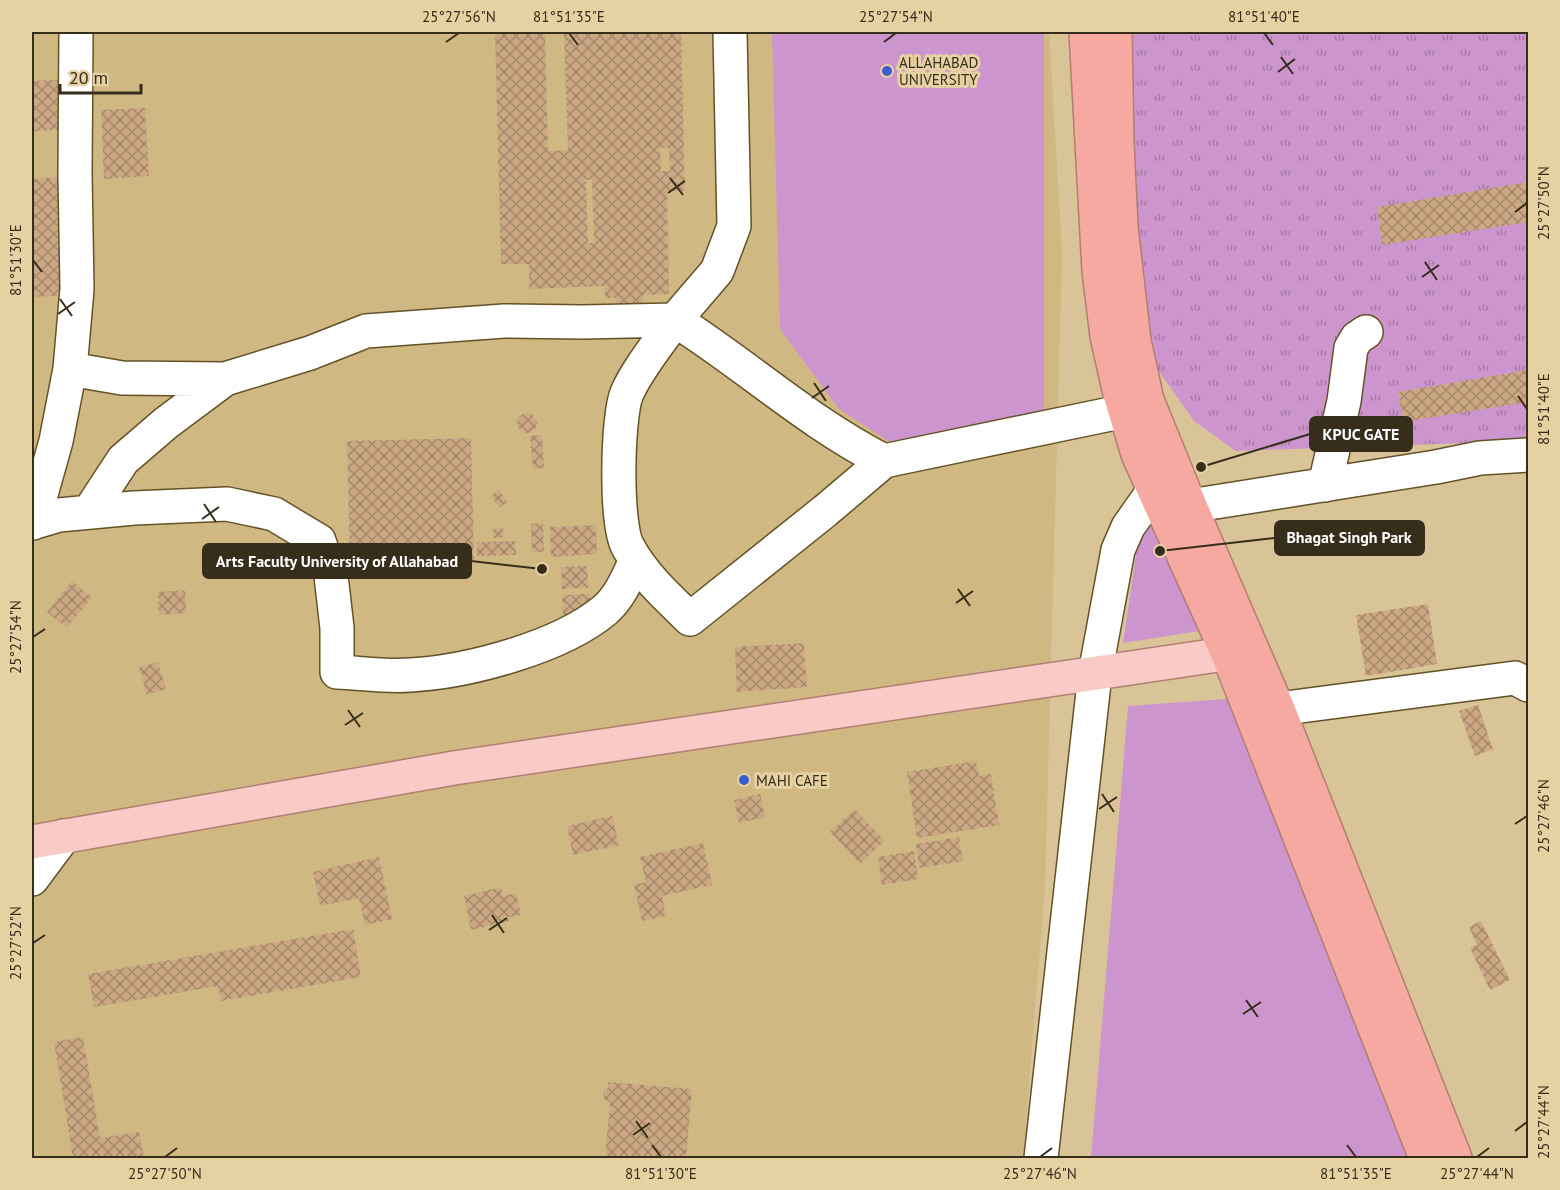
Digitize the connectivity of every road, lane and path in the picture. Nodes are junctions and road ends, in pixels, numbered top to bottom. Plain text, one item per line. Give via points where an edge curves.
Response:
1 (76, 32) edge
2 (730, 32) edge
3 (1086, 32) edge
4 (1115, 32) edge
5 (675, 320) junction
6 (1366, 332) dead end
7 (70, 369) junction
8 (225, 379) junction
9 (1125, 411) junction
10 (44, 436) edge
11 (1528, 455) edge
12 (884, 461) junction
13 (1325, 485) junction
14 (1154, 490) junction
15 (1190, 506) junction
16 (89, 512) junction
17 (32, 523) edge
18 (636, 560) junction
19 (1240, 652) junction
20 (1095, 674) junction
21 (1528, 685) edge
22 (1278, 709) junction
23 (64, 836) junction
24 (32, 842) edge
25 (32, 879) edge
26 (1041, 1158) edge
27 (1426, 1158) edge
28 (1455, 1158) edge

1 - 7 street via 77,290
2 - 5 street via 734,225 717,270
3 - 9 highway via 1099,270 1107,336
4 - 15 highway via 1121,227 1134,341 1147,400
5 - 8 street via 504,321 366,331
5 - 12 street via 849,443
5 - 18 street via 627,394 620,438 620,516 626,545
6 - 13 street via 1351,348
7 - 8 street via 122,378
7 - 10 street
8 - 16 street via 123,460
9 - 12 street
9 - 14 highway
10 - 17 street
11 - 13 street via 1480,458
12 - 18 street via 690,620
13 - 15 street
14 - 19 highway
14 - 20 street via 1128,527 1118,550
15 - 19 highway
16 - 17 street
16 - 18 street via 227,504 274,514 319,541 331,576 337,672 410,675 468,666 546,645 606,609 625,586
19 - 20 main road
19 - 22 highway
19 - 27 highway
20 - 23 main road via 454,768
20 - 26 street
21 - 22 street via 1515,678
22 - 28 highway
23 - 24 main road
23 - 25 street

